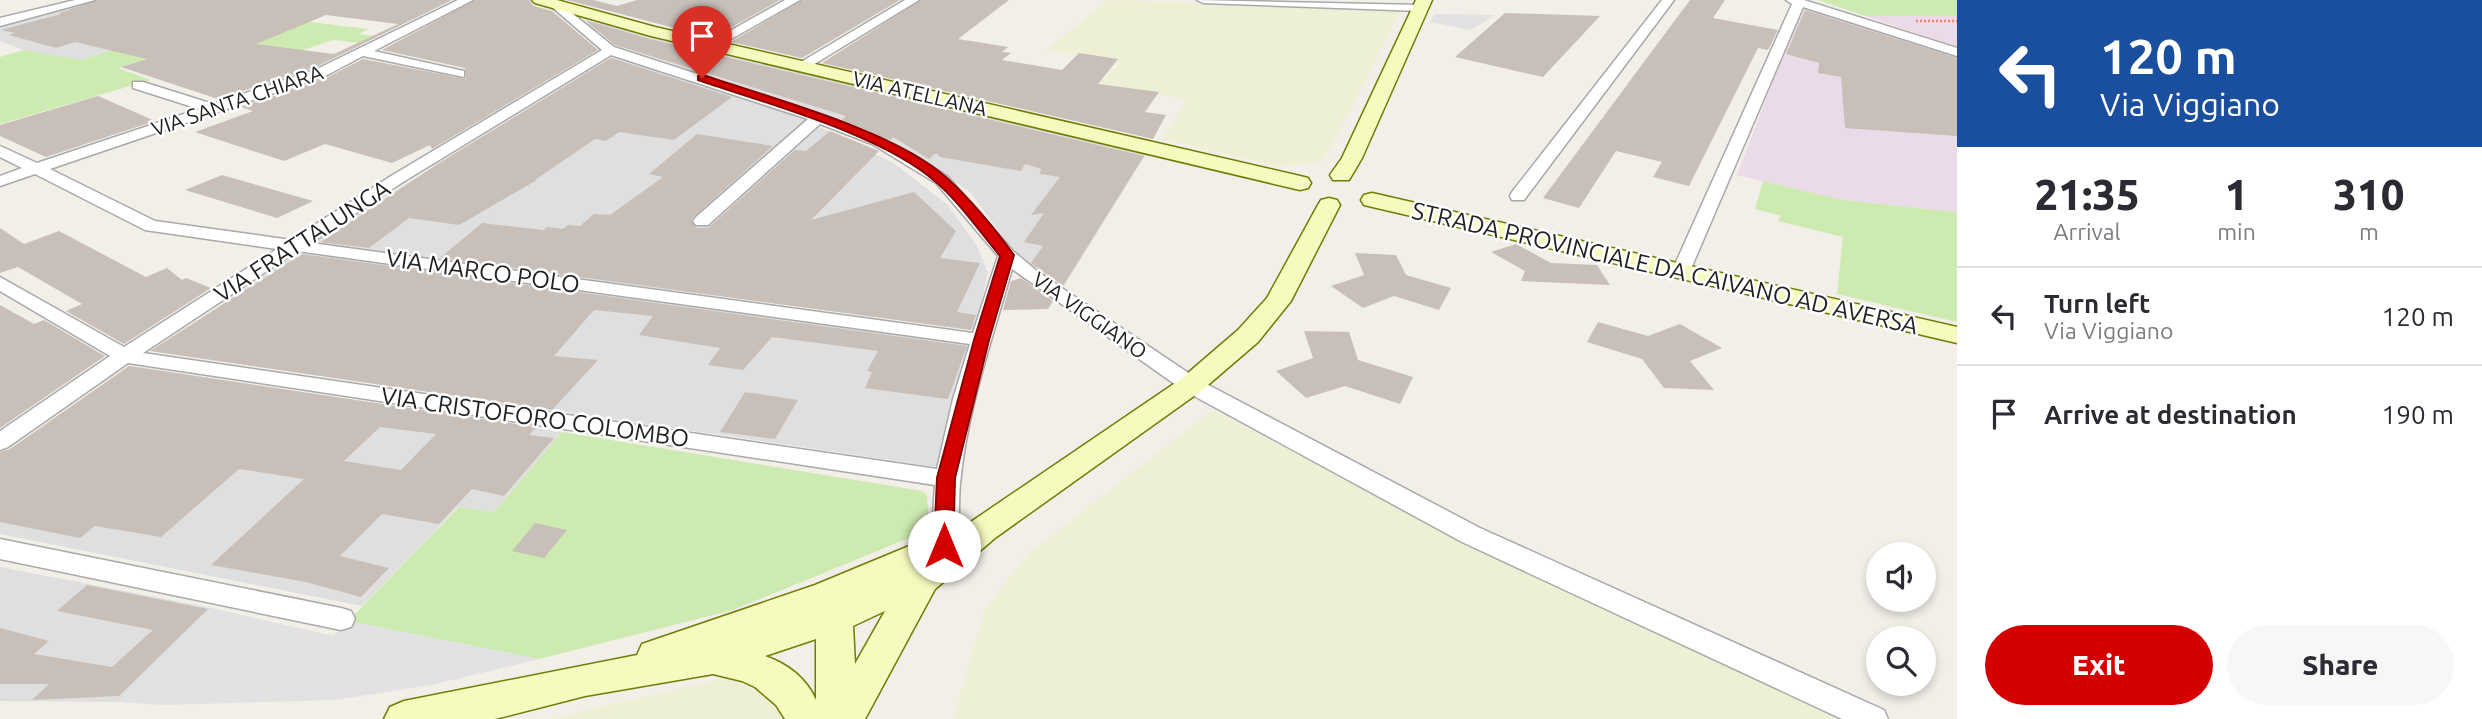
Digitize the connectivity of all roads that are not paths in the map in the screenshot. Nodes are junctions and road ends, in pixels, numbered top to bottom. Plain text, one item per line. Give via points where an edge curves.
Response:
1 (89, 0) edge
2 (467, 0) edge
3 (540, 0) edge
4 (794, 0) edge
5 (913, 0) edge
6 (1203, 0) edge
7 (1668, 0) edge
8 (1795, 1) edge
9 (1422, 4) edge
10 (558, 7) junction
11 (0, 22) edge
12 (713, 44) junction
13 (610, 50) junction
14 (361, 52) junction
15 (1957, 52) edge
16 (803, 65) junction
17 (458, 74) dead end
18 (138, 85) dead end
19 (211, 108) junction
20 (818, 118) junction
21 (0, 151) edge
22 (37, 169) junction
23 (1341, 175) junction
24 (0, 181) edge
25 (1300, 183) junction
26 (1518, 196) dead end
27 (1373, 200) junction
28 (1329, 205) junction
29 (702, 221) dead end
30 (295, 246) junction
31 (1007, 255) junction
32 (1681, 271) junction
33 (0, 283) edge
34 (1957, 335) edge
35 (982, 340) junction
36 (124, 356) junction
37 (1191, 385) junction
38 (0, 442) edge
39 (946, 478) junction
40 (983, 529) junction
41 (944, 546) junction
42 (0, 549) edge
43 (922, 580) junction
44 (831, 607) junction
45 (341, 619) dead end
46 (712, 659) junction
47 (585, 680) junction
48 (404, 719) edge
49 (805, 719) edge
50 (837, 719) edge
51 (844, 719) edge
52 (1873, 719) edge

1 - 11 street
2 - 14 street, VIA SANTA CHIARA
3 - 10 main road, VIA ATELLANA
4 - 12 street
5 - 16 street
6 - 9 street
7 - 26 street
8 - 15 street
8 - 32 street
9 - 23 main road
10 - 12 main road, VIA ATELLANA
10 - 13 street, VIA VIGGIANO
12 - 16 main road, VIA ATELLANA
13 - 20 street, VIA VIGGIANO
13 - 30 street, VIA FRATTALUNGA
14 - 17 street
14 - 19 street, VIA SANTA CHIARA via 322,72
16 - 25 main road, VIA ATELLANA
18 - 19 street
19 - 22 street, VIA SANTA CHIARA
20 - 29 street
20 - 31 street, VIA VIGGIANO via 877,141 942,180
21 - 22 street, VIA MARCO POLO
22 - 24 street, VIA SANTA CHIARA
22 - 30 street, VIA MARCO POLO via 152,226
23 - 25 main road via 1311,176
23 - 27 main road via 1365,182 1375,194
25 - 28 main road via 1305,195
27 - 28 main road via 1355,206
27 - 32 main road, STRADA PROVINCIALE DA CAIVANO AD AVERSA
28 - 37 main road via 1278,301 1248,336
30 - 35 street, VIA MARCO POLO
30 - 36 street, VIA FRATTALUNGA
31 - 35 street
31 - 37 street, VIA VIGGIANO
32 - 34 main road, STRADA PROVINCIALE DA CAIVANO AD AVERSA
33 - 36 street
35 - 39 street
36 - 38 street, VIA FRATTALUNGA
36 - 39 street, VIA CRISTOFORO COLOMBO
37 - 40 main road
37 - 52 street, VIA VIGGIANO via 1471,535
39 - 41 street
40 - 41 main road
40 - 43 main road
41 - 44 main road
42 - 45 street
43 - 44 main road
43 - 51 main road
44 - 46 main road
44 - 47 main road
44 - 50 main road
46 - 47 main road
46 - 49 main road via 746,664 771,675 799,703
47 - 48 main road

